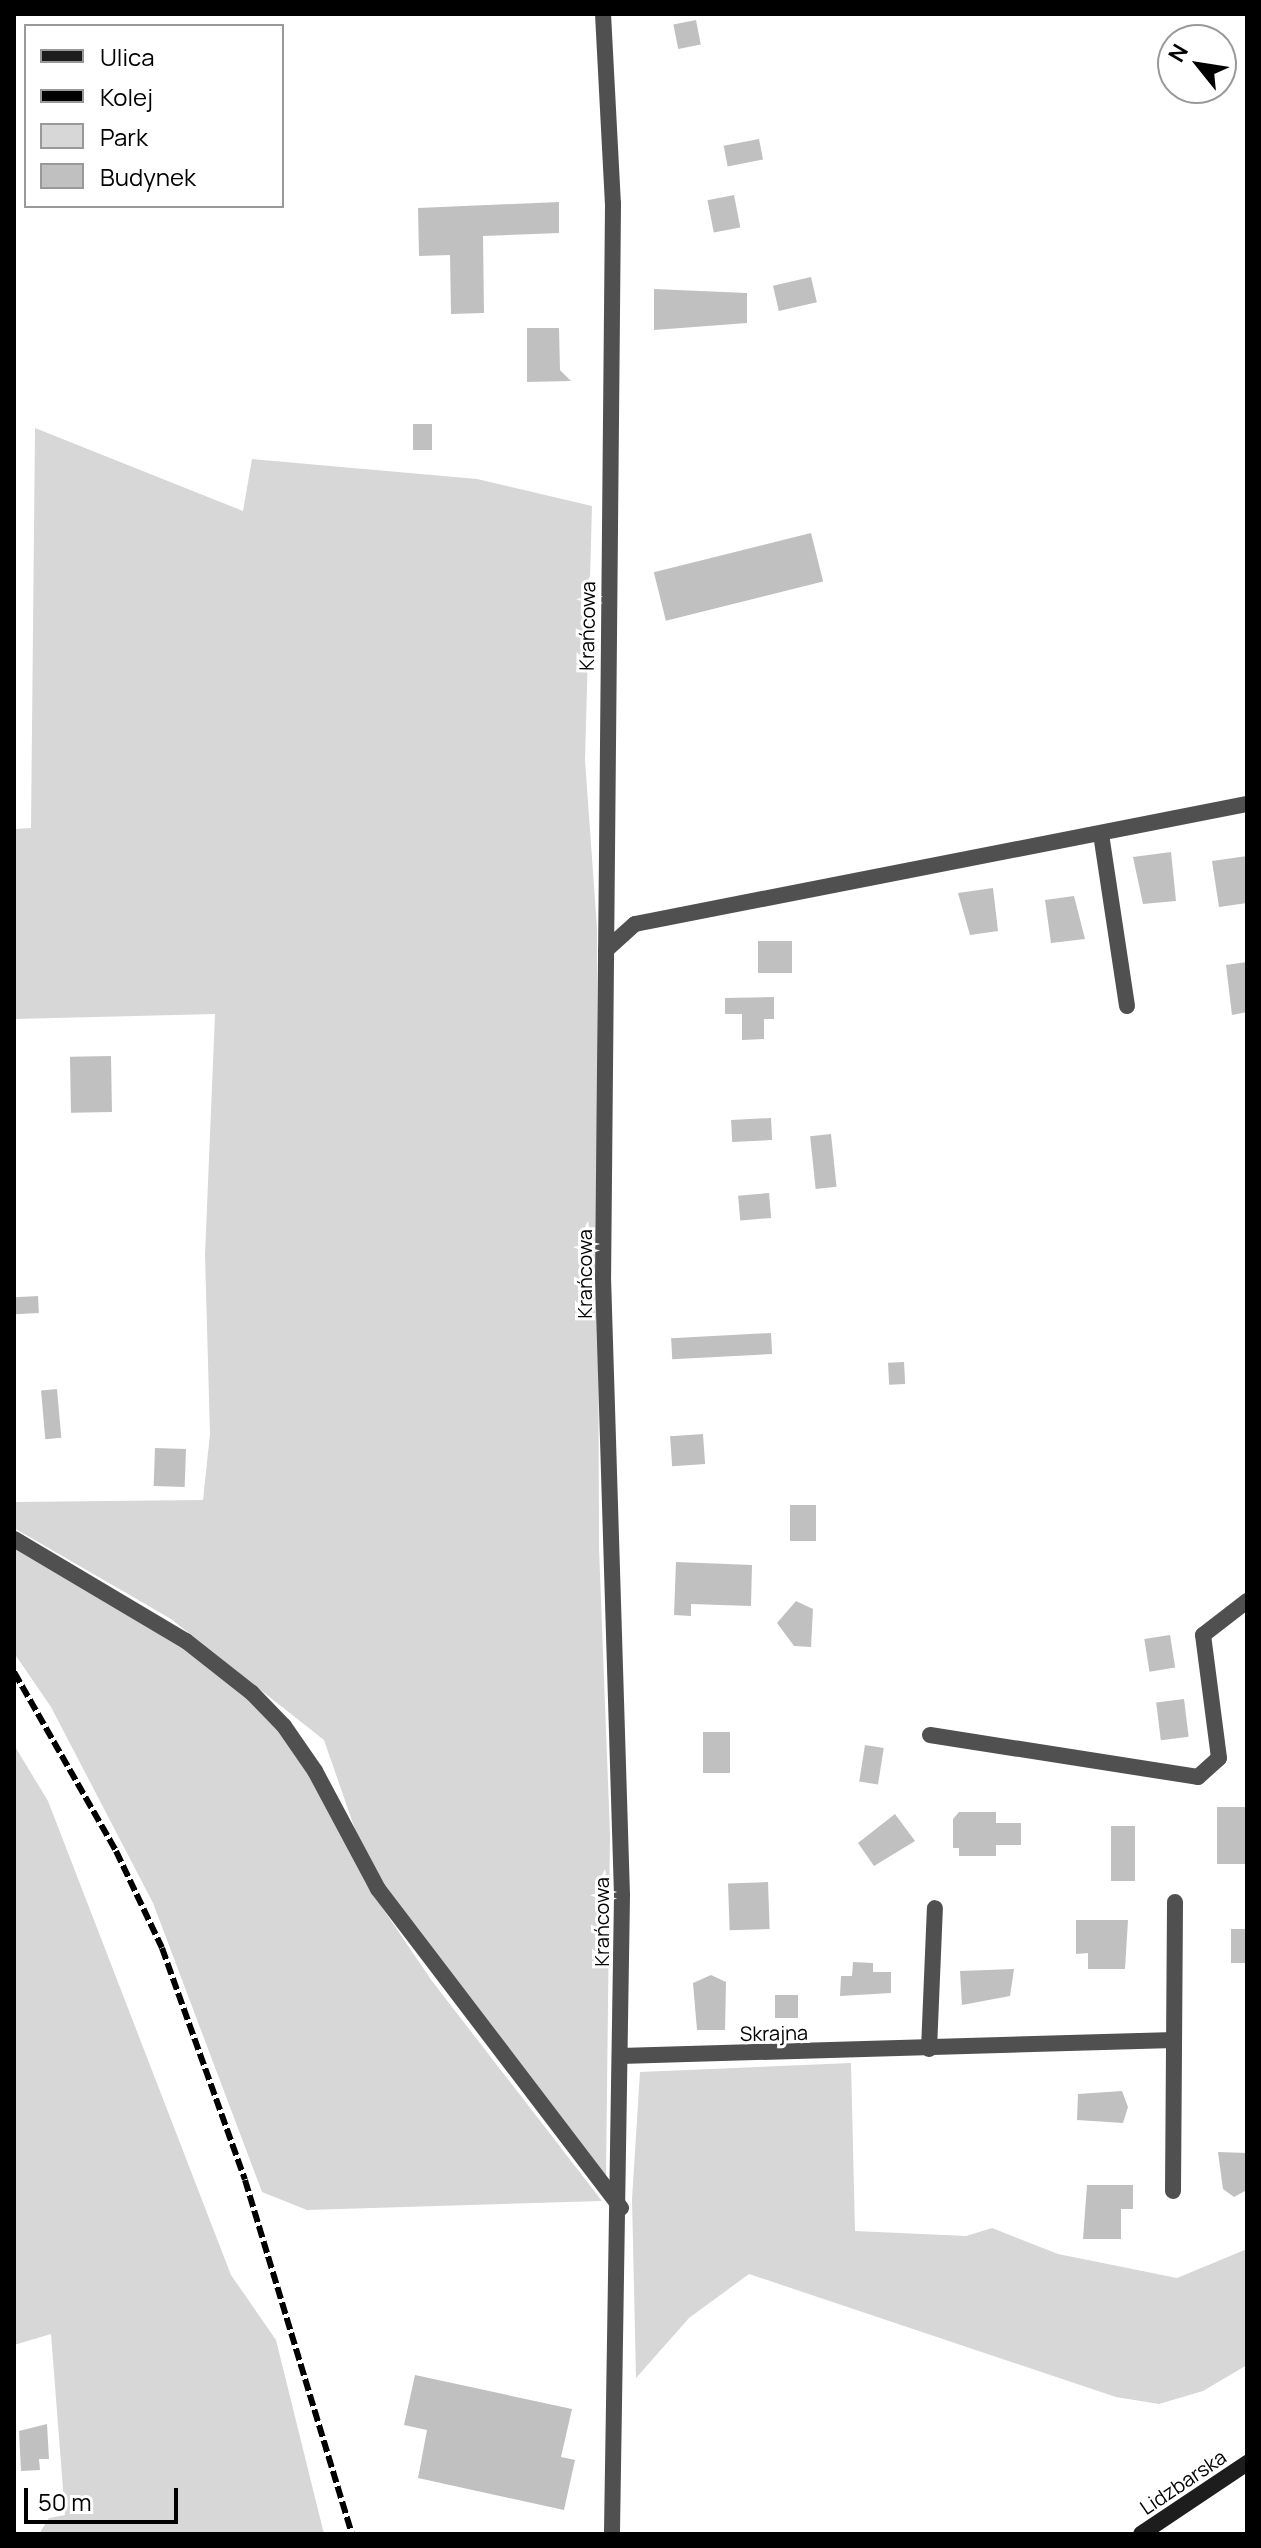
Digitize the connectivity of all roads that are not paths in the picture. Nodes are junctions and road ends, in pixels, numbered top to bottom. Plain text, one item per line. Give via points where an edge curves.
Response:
1 (603, 14) edge
2 (1247, 804) edge
3 (1101, 834) junction
4 (606, 950) junction
5 (1127, 1006) dead end
6 (14, 1539) edge
7 (1247, 1601) edge
8 (930, 1735) dead end
9 (1175, 1902) dead end
10 (935, 1908) dead end
11 (1174, 2040) junction
12 (929, 2049) junction
13 (620, 2056) junction
14 (1173, 2191) dead end
15 (621, 2208) junction
16 (1247, 2463) edge
17 (612, 2534) edge
18 (1141, 2534) edge

1 - 4 street, Krańcowa via 613,191
2 - 3 street
3 - 4 street via 635,924
3 - 5 street
4 - 13 street, Krańcowa via 603,1277 622,1895
6 - 15 street via 186,1641 284,1726 315,1771 378,1889
7 - 8 street via 1203,1635 1219,1758 1198,1777
9 - 11 street
10 - 12 street
11 - 12 street, Skrajna
11 - 14 street
12 - 13 street, Skrajna
13 - 15 street, Krańcowa
15 - 17 street, Krańcowa
16 - 18 main road, Lidzbarska

